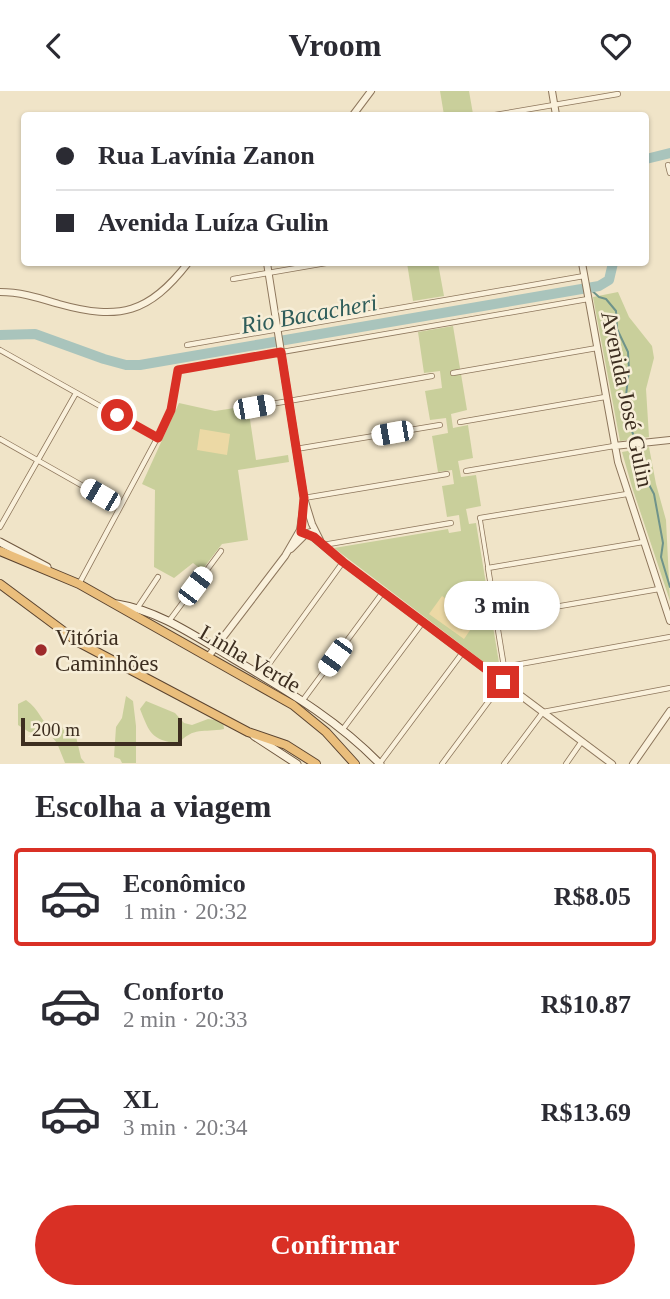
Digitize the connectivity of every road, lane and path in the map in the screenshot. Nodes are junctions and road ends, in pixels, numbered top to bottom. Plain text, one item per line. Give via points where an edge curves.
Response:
1 (371, 91) edge
2 (552, 91) edge
3 (618, 95) dead end
4 (554, 105) junction
5 (355, 112) edge
6 (513, 112) edge
7 (555, 112) edge
8 (668, 165) dead end
9 (670, 173) edge
10 (186, 266) edge
11 (268, 266) edge
12 (307, 266) edge
13 (582, 266) edge
14 (268, 272) junction
15 (584, 278) junction
16 (233, 279) dead end
17 (0, 292) edge
18 (588, 297) junction
19 (278, 332) junction
20 (187, 345) dead end
21 (597, 348) junction
22 (0, 350) edge
23 (281, 351) junction
24 (453, 373) dead end
25 (432, 376) dead end
26 (76, 393) junction
27 (605, 397) junction
28 (289, 401) junction
29 (254, 407) dead end
30 (460, 422) dead end
31 (440, 425) dead end
32 (158, 438) junction
33 (0, 439) edge
34 (670, 440) edge
35 (614, 446) junction
36 (296, 449) junction
37 (38, 460) junction
38 (466, 471) dead end
39 (447, 474) dead end
40 (627, 494) junction
41 (304, 498) junction
42 (120, 507) junction
43 (480, 518) joint
44 (451, 523) dead end
45 (0, 527) edge
46 (307, 529) junction
47 (0, 542) edge
48 (643, 542) junction
49 (323, 545) junction
50 (0, 551) edge
51 (221, 551) dead end
52 (343, 562) junction
53 (488, 568) junction
54 (158, 577) dead end
55 (79, 584) junction
56 (0, 586) edge
57 (659, 589) junction
58 (383, 592) junction
59 (114, 604) junction
60 (138, 607) junction
61 (496, 617) junction
62 (169, 621) junction
63 (670, 621) edge
64 (423, 622) junction
65 (670, 637) edge
66 (215, 648) junction
67 (463, 652) junction
68 (208, 657) junction
69 (261, 675) junction
70 (503, 682) junction
71 (670, 688) edge
72 (303, 700) junction
73 (670, 711) edge
74 (543, 712) junction
75 (343, 729) junction
76 (248, 732) junction
77 (582, 741) junction
78 (380, 763) edge
79 (297, 764) edge
80 (317, 764) edge
81 (355, 764) edge
82 (442, 764) edge
83 (504, 764) edge
84 (566, 764) edge
85 (612, 764) edge
86 (632, 764) edge

1 - 5 street
2 - 4 street
3 - 4 street
4 - 6 street
4 - 7 street
8 - 9 street
10 - 17 street via 157,297 116,312 90,312
11 - 14 street
12 - 14 street
13 - 15 street, Avenida José Gulin
14 - 16 street
14 - 19 street
15 - 18 street, Avenida José Gulin
15 - 19 street
18 - 21 street, Avenida José Gulin
18 - 23 street
19 - 20 street
19 - 23 street
21 - 24 street
21 - 27 street, Avenida José Gulin
22 - 26 street
23 - 28 street
23 - 32 street via 178,370 171,410
25 - 28 street
26 - 32 street
26 - 37 street
27 - 30 street
27 - 35 street, Avenida José Gulin
28 - 29 street
28 - 36 street
31 - 36 street
32 - 42 street
33 - 37 street
34 - 35 street
35 - 38 street
35 - 40 street, Avenida José Gulin
36 - 41 street
37 - 42 street
37 - 45 street
39 - 41 street
40 - 43 street
40 - 48 street, Avenida José Gulin
41 - 46 street
42 - 55 street
43 - 53 street
44 - 49 street
46 - 49 street
46 - 66 street
47 - 55 main road
48 - 53 street
48 - 57 street, Avenida José Gulin
49 - 52 street
50 - 55 highway, Linha Verde
51 - 62 street
52 - 58 street
52 - 69 street
53 - 61 street
54 - 60 street
55 - 59 highway, Linha Verde
56 - 76 highway via 78,642
57 - 61 street
57 - 63 street, Avenida José Gulin
58 - 64 street
58 - 72 street
59 - 60 main road
59 - 68 highway, Linha Verde
60 - 62 main road
61 - 65 street via 504,667
62 - 66 main road
64 - 67 street
64 - 75 street
66 - 68 street
66 - 69 main road
67 - 70 street
67 - 78 street
68 - 81 highway, Linha Verde via 293,705
69 - 72 main road
70 - 74 street
70 - 82 street
71 - 74 street
72 - 75 main road
73 - 86 street
74 - 77 street
74 - 83 street
75 - 78 main road
76 - 79 main road
76 - 80 highway via 286,745
77 - 84 street
77 - 85 street

